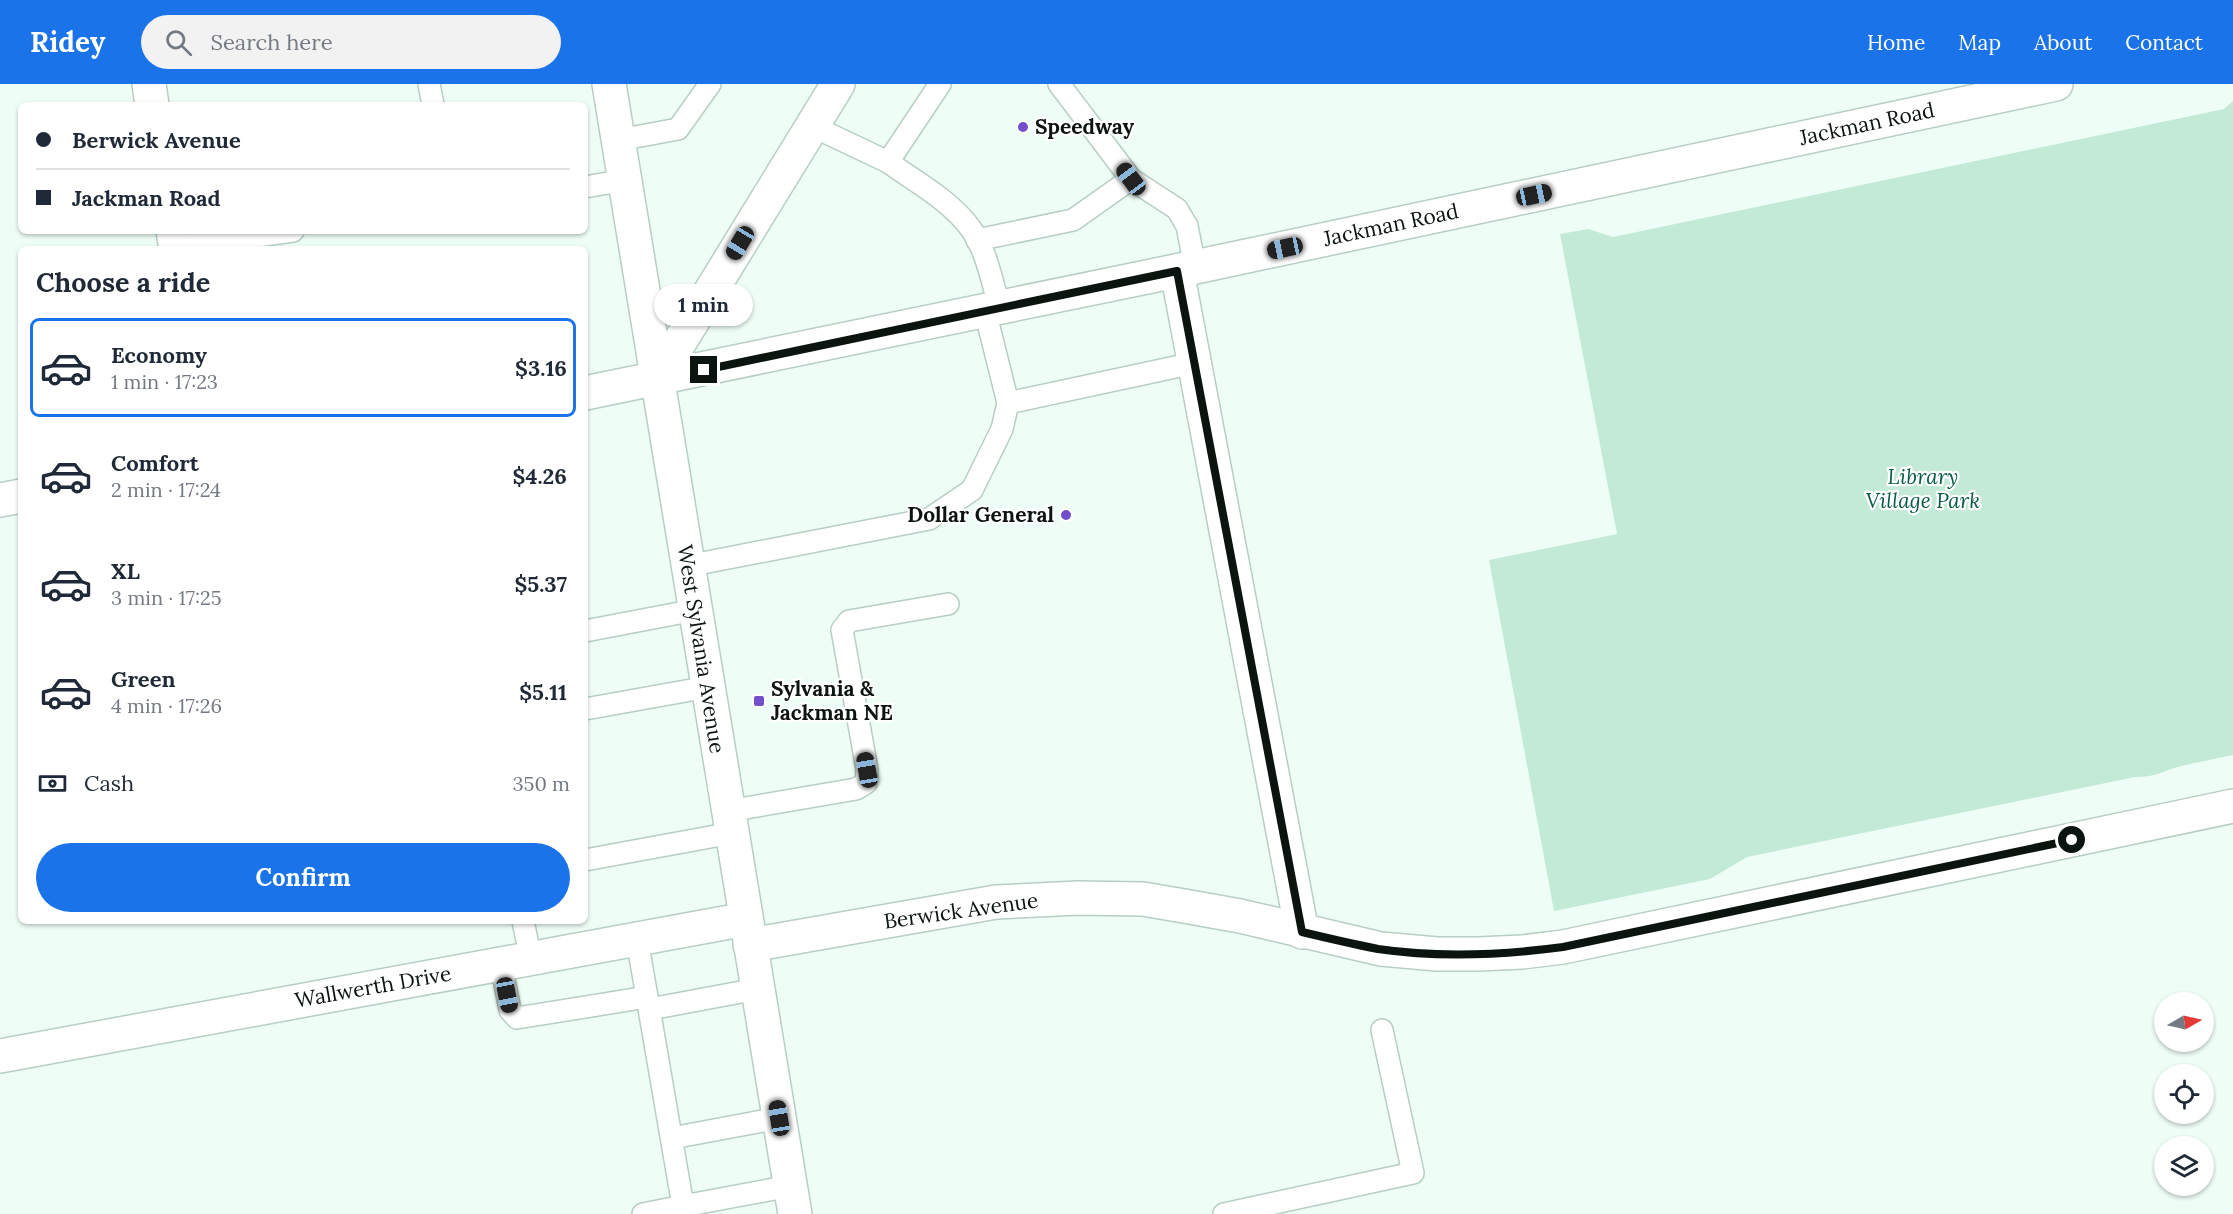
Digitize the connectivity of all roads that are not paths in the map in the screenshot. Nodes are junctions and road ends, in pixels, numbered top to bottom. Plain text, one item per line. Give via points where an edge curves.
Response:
1 (149, 84) edge
2 (429, 84) edge
3 (609, 84) edge
4 (710, 84) edge
5 (838, 84) edge
6 (940, 84) edge
7 (1059, 84) edge
8 (2056, 84) edge
9 (152, 102) edge
10 (432, 102) edge
11 (812, 126) junction
12 (619, 140) junction
13 (888, 162) junction
14 (1131, 179) junction
15 (625, 180) junction
16 (588, 186) edge
17 (261, 234) edge
18 (977, 240) junction
19 (175, 242) edge
20 (1186, 269) junction
21 (992, 310) junction
22 (1194, 363) junction
23 (657, 379) junction
24 (588, 392) edge
25 (1008, 403) junction
26 (18, 497) edge
27 (0, 500) edge
28 (687, 566) junction
29 (948, 604) dead end
30 (695, 610) junction
31 (588, 630) edge
32 (708, 687) junction
33 (588, 708) edge
34 (2233, 806) edge
35 (730, 822) junction
36 (588, 859) edge
37 (522, 924) edge
38 (748, 932) junction
39 (1302, 932) junction
40 (637, 939) junction
41 (516, 961) junction
42 (757, 989) junction
43 (649, 1003) junction
44 (1382, 1030) dead end
45 (0, 1056) edge
46 (779, 1118) junction
47 (672, 1138) junction
48 (793, 1200) edge
49 (683, 1206) junction
50 (643, 1214) edge
51 (1224, 1214) edge

1 - 9 street
2 - 10 lane
3 - 12 street, West Sylvania Avenue
4 - 12 lane via 678,129
5 - 11 street
6 - 13 lane
7 - 14 lane
8 - 20 street, Jackman Road
11 - 13 lane
11 - 23 street
12 - 15 street, West Sylvania Avenue
13 - 18 lane via 954,210
14 - 18 lane via 1073,220
14 - 20 lane via 1177,209 1187,226
15 - 16 lane
15 - 23 street, West Sylvania Avenue
17 - 19 lane
18 - 21 lane
20 - 21 street, Jackman Road
20 - 22 street
21 - 23 street, Jackman Road
21 - 25 lane
22 - 25 lane
22 - 39 street
23 - 24 street, Jackman Road
23 - 28 street, West Sylvania Avenue
25 - 28 lane via 1002,429 972,490 929,519
26 - 27 street
28 - 30 street, West Sylvania Avenue
29 - 35 lane via 849,621 842,630 867,770 866,783 856,789
30 - 31 lane
30 - 32 street, West Sylvania Avenue
32 - 33 lane
32 - 35 street, West Sylvania Avenue
34 - 39 street, Berwick Avenue via 1563,947 1437,954 1381,949
35 - 36 lane
35 - 38 street, West Sylvania Avenue
37 - 41 lane
38 - 39 street, Berwick Avenue via 996,902 1078,898 1143,899 1240,916
38 - 40 street, Wallwerth Drive
38 - 42 street, West Sylvania Avenue
40 - 41 street, Wallwerth Drive
40 - 43 lane
41 - 43 lane via 510,1010 517,1018
41 - 45 street, Wallwerth Drive
42 - 43 lane
42 - 46 street, West Sylvania Avenue
43 - 47 lane
44 - 51 lane via 1413,1173
46 - 47 lane
46 - 48 street, West Sylvania Avenue
47 - 49 lane
48 - 49 lane
49 - 50 lane

